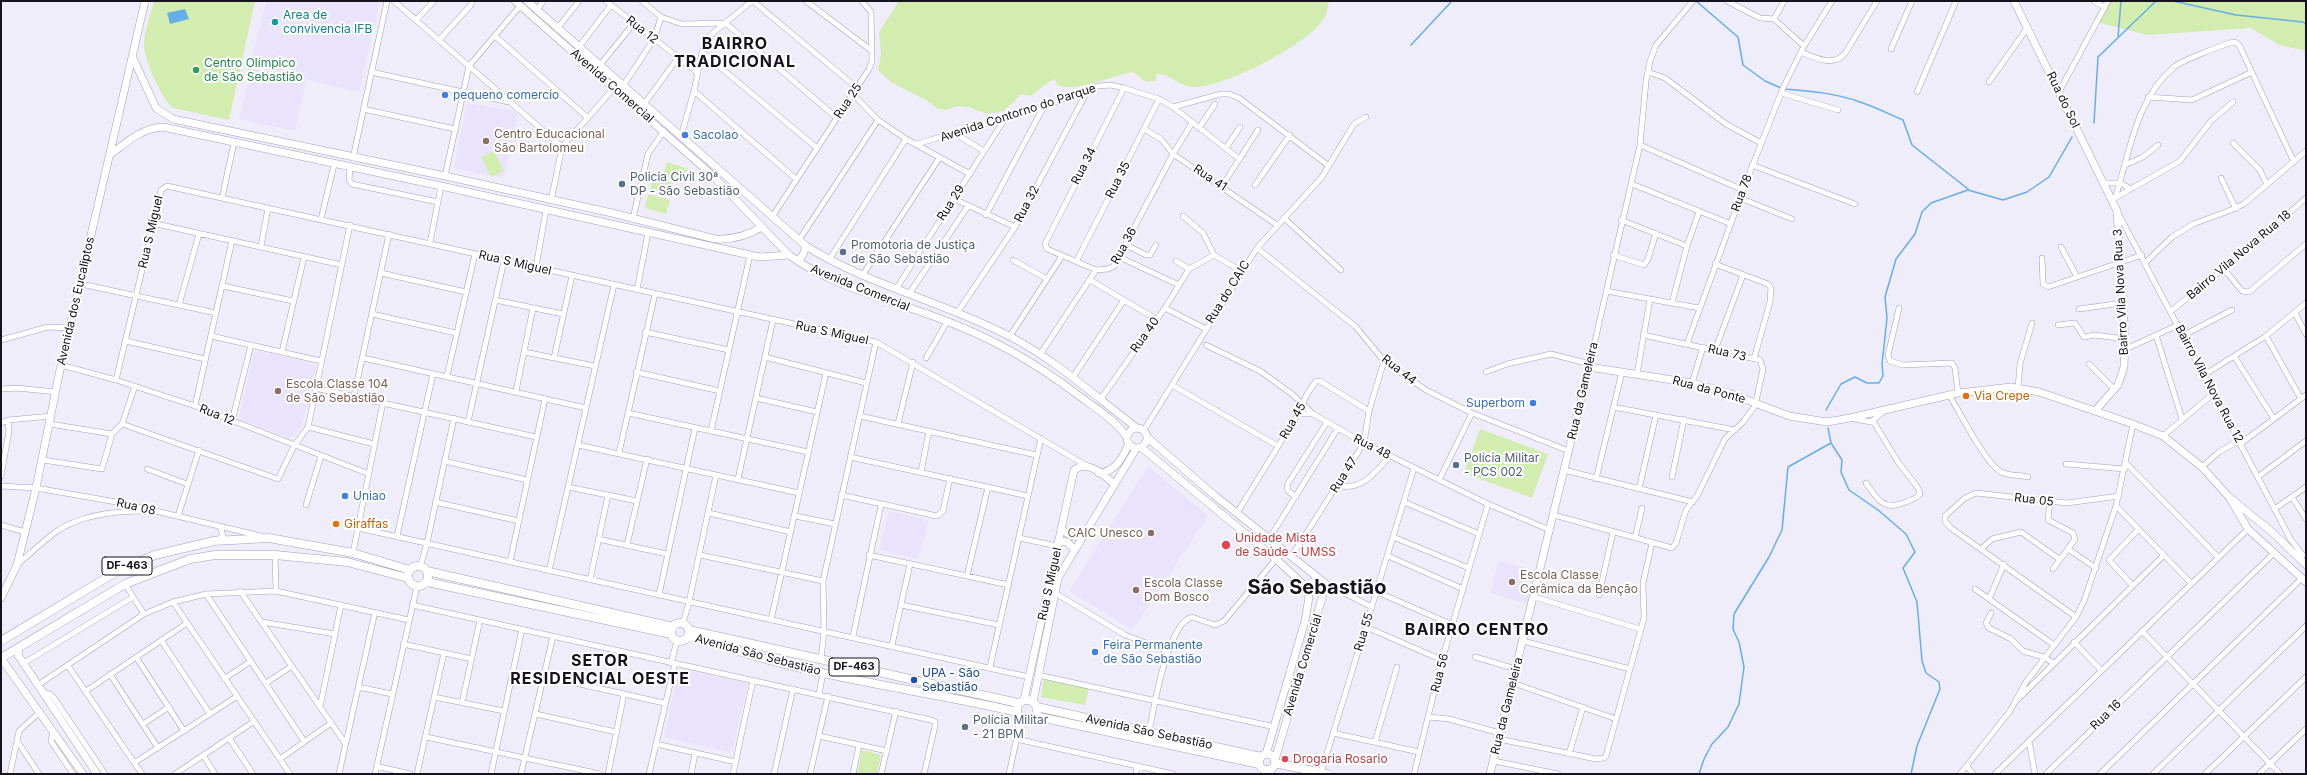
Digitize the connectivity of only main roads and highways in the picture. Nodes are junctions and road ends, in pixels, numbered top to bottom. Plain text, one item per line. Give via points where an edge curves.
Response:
1 (155, 555) junction
2 (424, 569) junction
3 (158, 570) junction
4 (409, 574) junction
5 (426, 582) junction
6 (55, 607) junction
7 (63, 619) junction
8 (689, 633) junction
9 (673, 634) junction
10 (1, 641) edge
11 (789, 653) junction
12 (1, 658) edge
13 (786, 664) junction
14 (887, 674) junction
15 (885, 686) junction
16 (1021, 702) junction
17 (1035, 704) junction
18 (1024, 716) junction
19 (1262, 758) junction
20 (1273, 767) edge
21 (1324, 773) edge
22 (1306, 774) edge

1 - 3 main road via 152,563
1 - 4 main road, DF-463 via 214,541 269,538 353,553
1 - 6 main road, DF-463 via 121,569
2 - 4 main road
2 - 5 main road via 429,575
2 - 9 main road
3 - 4 main road, DF-463 via 215,555 275,555 347,562
3 - 7 main road, DF-463 via 124,584
4 - 5 main road, DF-463 via 417,586
5 - 9 main road
6 - 7 main road via 62,611
6 - 10 main road, DF-463
7 - 12 main road, DF-463
8 - 9 main road via 683,641
8 - 9 main road via 683,623 677,623
8 - 11 main road, Avenida São Sebastião / DF-463
8 - 13 main road, Avenida São Sebastião / DF-463
11 - 13 main road
11 - 14 main road, Avenida São Sebastião / DF-463
13 - 15 main road, Avenida São Sebastião / DF-463
14 - 15 main road via 888,681
14 - 16 main road, Avenida São Sebastião / DF-463
15 - 18 main road, Avenida São Sebastião / DF-463 via 932,693
16 - 17 main road, DF-463
16 - 18 main road
17 - 18 main road
17 - 19 main road, Avenida São Sebastião / DF-463
18 - 19 main road, Avenida São Sebastião / DF-463
19 - 20 main road via 1262,768
19 - 20 main road via 1271,755
20 - 21 main road
20 - 22 main road

